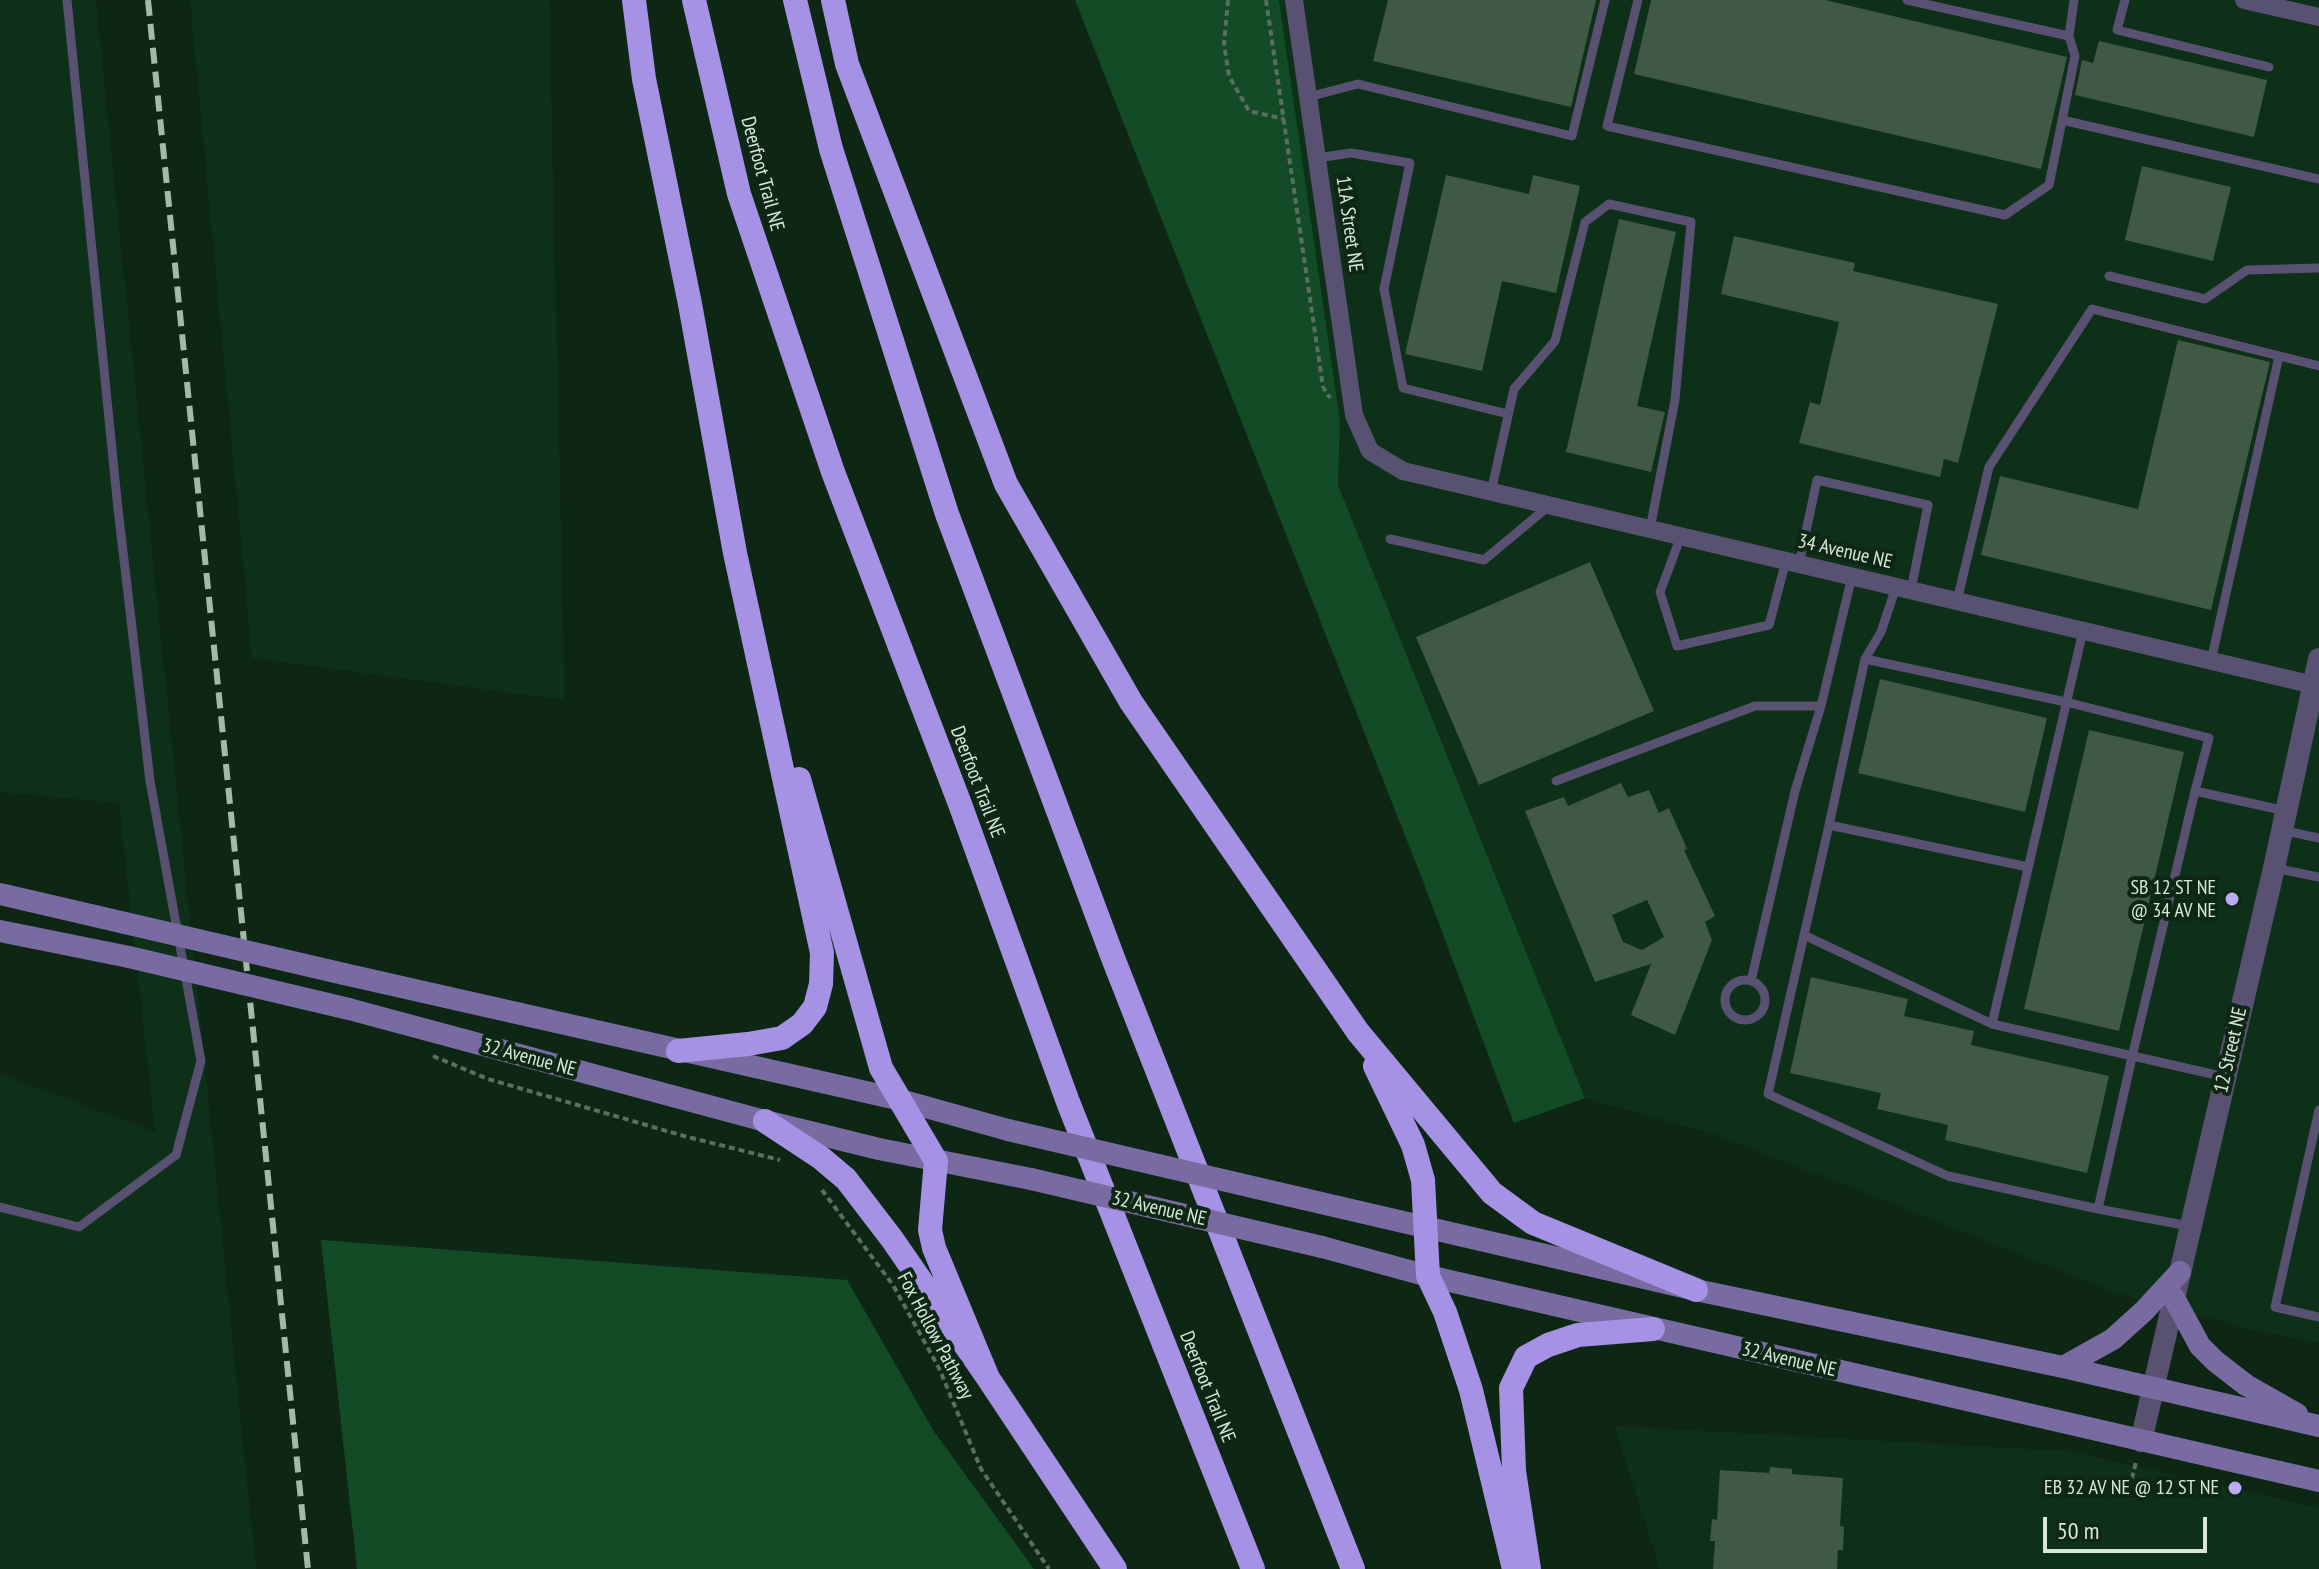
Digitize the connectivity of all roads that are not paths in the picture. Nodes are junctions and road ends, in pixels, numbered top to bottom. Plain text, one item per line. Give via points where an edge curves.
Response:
1 (67, 0) edge
2 (634, 0) edge
3 (694, 0) edge
4 (795, 0) edge
5 (833, 0) edge
6 (1294, 0) edge
7 (1605, 0) edge
8 (1638, 0) edge
9 (1907, 0) edge
10 (2074, 0) edge
11 (2125, 0) edge
12 (2244, 0) edge
13 (2319, 17) edge
14 (2069, 36) junction
15 (2269, 67) dead end
16 (1308, 97) junction
17 (2062, 120) junction
18 (1317, 158) junction
19 (2319, 179) edge
20 (2319, 268) edge
21 (2109, 276) dead end
22 (2279, 356) junction
23 (2319, 366) edge
24 (1508, 414) junction
25 (1370, 451) joint
26 (1491, 492) junction
27 (1550, 505) junction
28 (1650, 529) junction
29 (1681, 536) junction
30 (1390, 539) dead end
31 (735, 553) junction
32 (1792, 562) junction
33 (1852, 576) junction
34 (1904, 588) junction
35 (1957, 601) junction
36 (2083, 631) junction
37 (1865, 659) junction
38 (2319, 659) edge
39 (2211, 661) junction
40 (2314, 685) junction
41 (2066, 702) junction
42 (1821, 706) junction
43 (2314, 710) edge
44 (1556, 781) dead end
45 (2195, 791) junction
46 (2284, 821) junction
47 (1829, 825) junction
48 (2319, 838) edge
49 (2028, 867) junction
50 (2274, 868) junction
51 (2319, 877) edge
52 (0, 894) edge
53 (0, 931) edge
54 (1804, 935) junction
55 (1751, 981) junction
56 (1992, 1024) junction
57 (1358, 1032) junction
58 (678, 1051) junction
59 (2132, 1057) junction
60 (2225, 1077) junction
61 (897, 1099) junction
62 (2319, 1110) edge
63 (765, 1121) junction
64 (936, 1161) junction
65 (0, 1207) edge
66 (2098, 1209) junction
67 (2189, 1226) junction
68 (1424, 1227) junction
69 (2180, 1272) junction
70 (1428, 1276) junction
71 (1696, 1290) junction
72 (2174, 1298) junction
73 (2319, 1317) edge
74 (1653, 1329) junction
75 (2063, 1367) junction
76 (988, 1378) junction
77 (2152, 1388) junction
78 (2319, 1426) edge
79 (2141, 1441) junction
80 (2319, 1481) edge
81 (1115, 1569) edge
82 (1253, 1569) edge
83 (1353, 1569) edge
84 (1514, 1569) edge
85 (1529, 1569) edge

1 - 65 lane via 150,781 201,1061 176,1155 79,1227
2 - 31 highway via 644,79
3 - 82 highway, Deerfoot Trail NE via 739,194 833,472 1068,1102
4 - 83 highway via 831,149 947,514 1113,958
5 - 57 highway via 847,64 1006,484 1131,702
6 - 16 street, 11A Street NE
7 - 16 lane via 1572,136 1358,84
8 - 17 lane via 1607,126 2005,215 2049,185
9 - 14 lane
10 - 14 lane
11 - 15 lane via 2117,30
12 - 13 street
14 - 17 lane via 2075,56
16 - 18 street, 11A Street NE
17 - 19 lane
18 - 24 lane via 1351,153 1410,163 1384,289 1403,388
18 - 25 street, 11A Street NE via 1351,399
20 - 21 lane via 2247,270 2205,299
22 - 23 lane
22 - 35 lane via 2092,309 1989,467
22 - 39 lane
24 - 26 lane
24 - 28 lane via 1514,389 1555,341 1585,222 1609,204 1691,222 1675,400
25 - 26 street, 34 Avenue NE via 1403,471
26 - 27 street, 34 Avenue NE
27 - 28 street, 34 Avenue NE
27 - 30 lane via 1484,560
28 - 29 street, 34 Avenue NE
29 - 32 street, 34 Avenue NE
29 - 32 lane via 1660,592 1677,646 1769,625
31 - 58 highway via 822,953 821,984 815,1007 782,1038
31 - 61 highway via 881,1068
32 - 33 street, 34 Avenue NE
32 - 34 lane via 1817,480 1928,505
33 - 34 street, 34 Avenue NE
33 - 42 lane
34 - 35 street, 34 Avenue NE
34 - 37 lane
35 - 36 street, 34 Avenue NE
36 - 39 street, 34 Avenue NE
36 - 41 lane
37 - 41 lane
37 - 47 lane
38 - 40 street, 12 Street NE
39 - 40 street, 34 Avenue NE
40 - 43 street, 12 Street NE
41 - 45 lane via 2209,738
41 - 49 lane
42 - 44 lane via 1755,706
42 - 55 lane via 1795,791
43 - 46 street, 12 Street NE
45 - 46 lane
45 - 59 lane
46 - 48 lane
46 - 50 street, 12 Street NE
47 - 49 lane
47 - 54 lane
49 - 56 lane
50 - 51 lane
50 - 60 street, 12 Street NE
52 - 58 main road, 32 Avenue NE, bridge
53 - 63 main road, 32 Avenue NE, bridge via 349,1009
54 - 56 lane
54 - 66 lane via 1768,1094 1948,1176
55 - 55 lane via 1738,981 1726,996 1731,1014 1743,1019 1764,1006 1761,988
56 - 59 lane
57 - 68 highway via 1413,1145 1423,1180
57 - 71 highway via 1492,1193 1533,1223
58 - 61 main road, 32 Avenue NE
59 - 60 lane
59 - 66 lane
60 - 67 street, 12 Street NE
61 - 64 highway
61 - 68 main road, 32 Avenue NE, bridge
62 - 73 lane via 2275,1307
63 - 64 main road, 32 Avenue NE
63 - 76 highway via 846,1179
64 - 70 main road, 32 Avenue NE, bridge via 1322,1247
64 - 76 highway via 930,1230 934,1248
66 - 67 lane
67 - 69 street, 12 Street NE
68 - 70 highway
68 - 71 main road, 32 Avenue NE
69 - 72 street, 12 Street NE
69 - 75 main road via 2113,1339
70 - 74 main road, 32 Avenue NE
70 - 84 highway via 1471,1390
71 - 75 main road, 32 Avenue NE
72 - 77 street, 12 Street NE
72 - 78 main road via 2200,1346 2215,1361
74 - 79 main road, 32 Avenue NE
74 - 85 highway via 1578,1335 1526,1357 1511,1388 1514,1471
75 - 77 main road, 32 Avenue NE
76 - 81 highway
77 - 78 main road, 32 Avenue NE
77 - 79 street, 12 Street NE
79 - 80 main road, 32 Avenue NE

